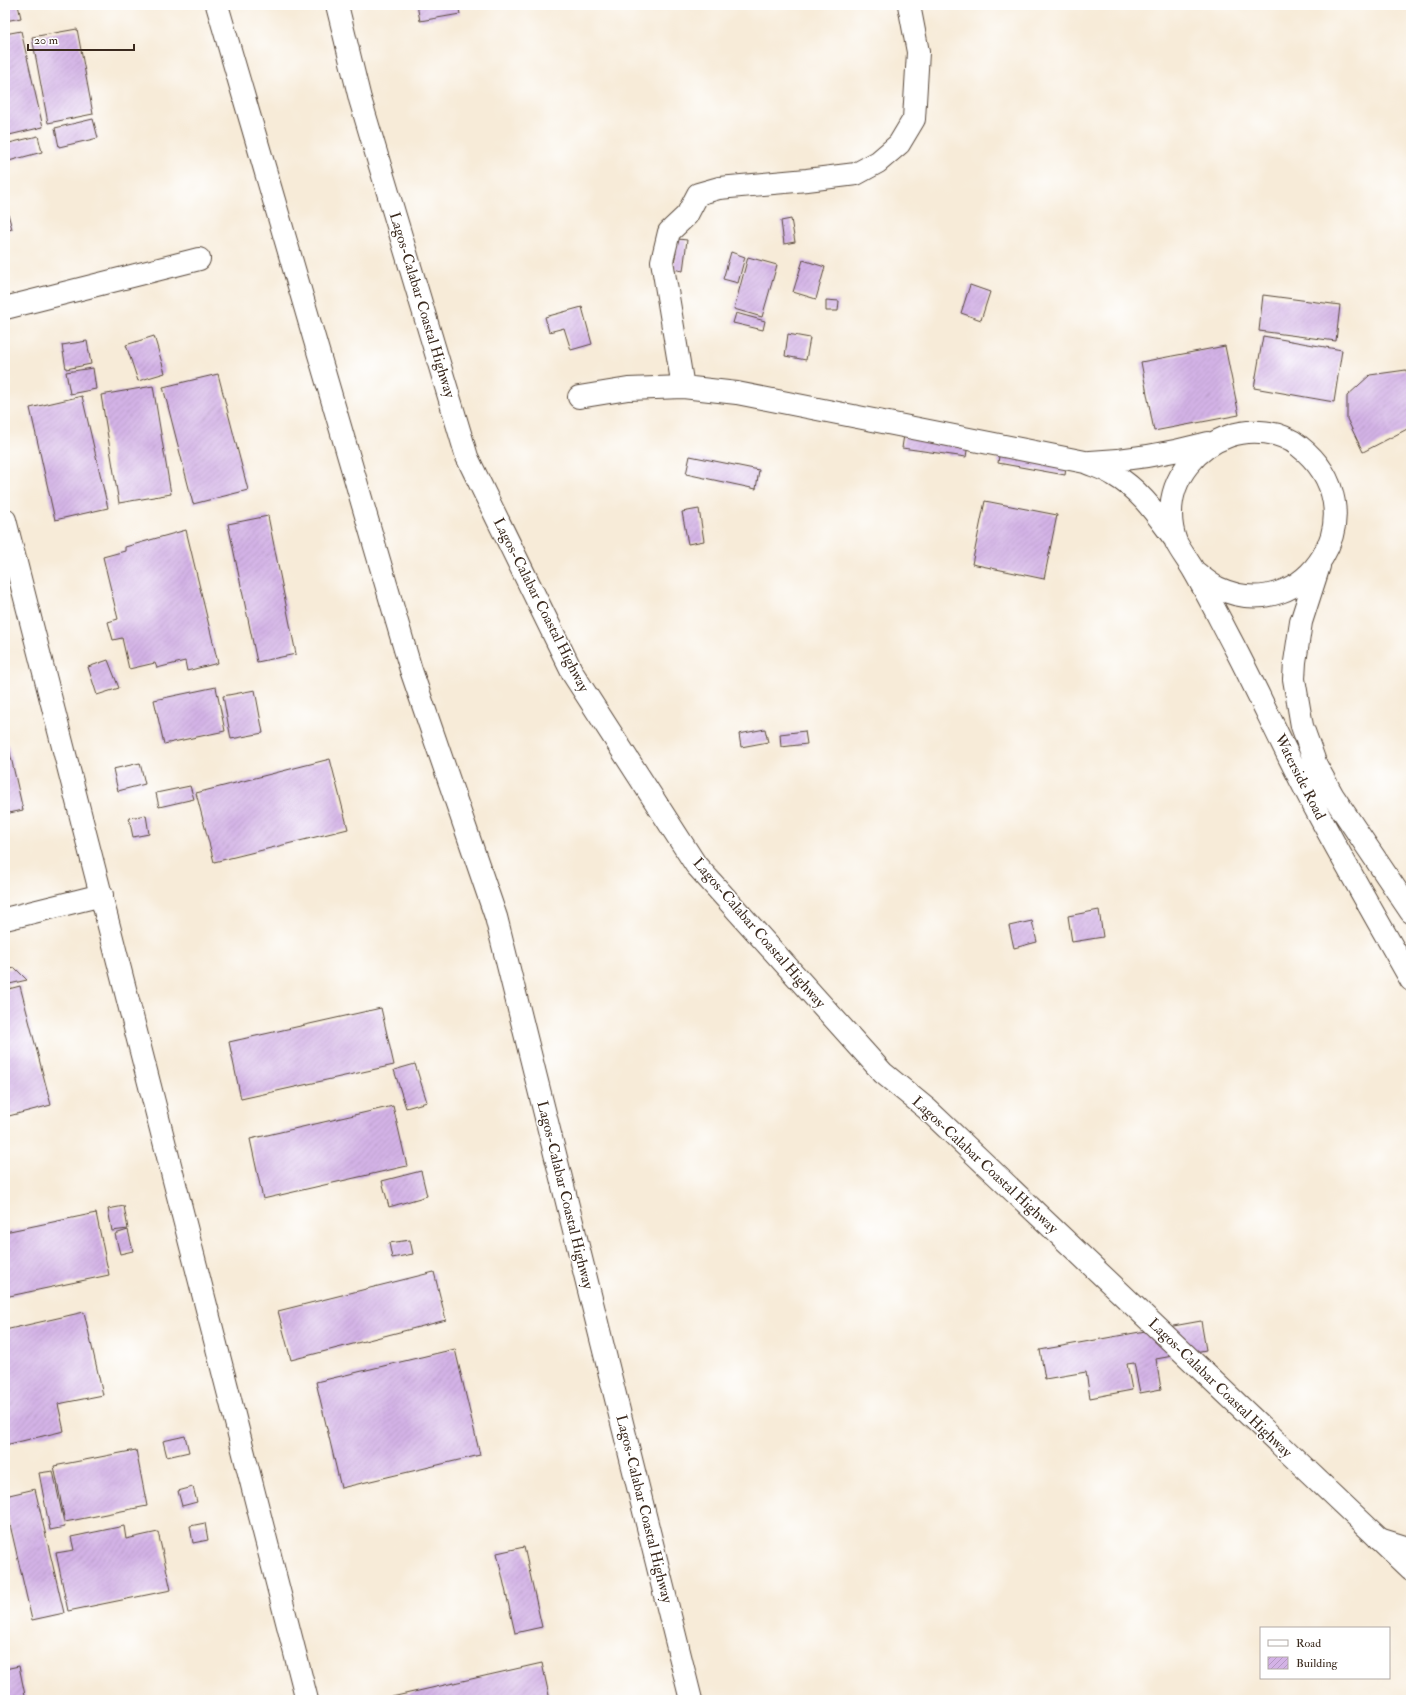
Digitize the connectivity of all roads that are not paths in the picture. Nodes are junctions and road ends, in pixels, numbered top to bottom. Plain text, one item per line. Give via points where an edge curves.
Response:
1 (217, 5) edge
2 (337, 5) edge
3 (909, 5) edge
4 (199, 259) dead end
5 (5, 308) edge
6 (683, 388) junction
7 (579, 397) dead end
8 (1214, 441) junction
9 (1085, 462) junction
10 (5, 520) edge
11 (1176, 541) junction
12 (1319, 564) junction
13 (1194, 571) junction
14 (102, 895) junction
15 (1411, 912) edge
16 (5, 919) edge
17 (1411, 980) edge
18 (1379, 1539) junction
19 (1411, 1549) edge
20 (1411, 1569) edge
21 (307, 1700) edge
22 (691, 1700) edge

1 - 22 main road, Lagos-Calabar Coastal Highway via 411,670 496,917
2 - 18 main road, Lagos-Calabar Coastal Highway via 360,99 467,457 573,674 696,865 883,1073 927,1109
3 - 6 main road via 918,52 914,119 899,144 878,162 856,174 719,188 698,194 687,215 669,232 662,261
4 - 5 main road
6 - 7 main road via 628,389
6 - 9 main road via 737,393
8 - 9 main road via 1170,453 1128,460
8 - 11 main road via 1191,459 1176,484 1171,512
8 - 12 main road via 1242,432 1270,432 1297,444 1318,463 1329,481 1336,509 1332,538
9 - 11 main road, Waterside Road via 1114,474 1136,490
10 - 14 main road
11 - 13 main road, Waterside Road
12 - 13 main road via 1299,583 1273,594 1244,596 1217,588
12 - 15 main road, Waterside Road via 1301,622 1295,662 1294,679 1302,726 1316,766 1333,796
13 - 17 main road, Waterside Road via 1315,808
14 - 16 main road
14 - 21 main road
18 - 19 main road
18 - 20 main road, Lagos-Calabar Coastal Highway

